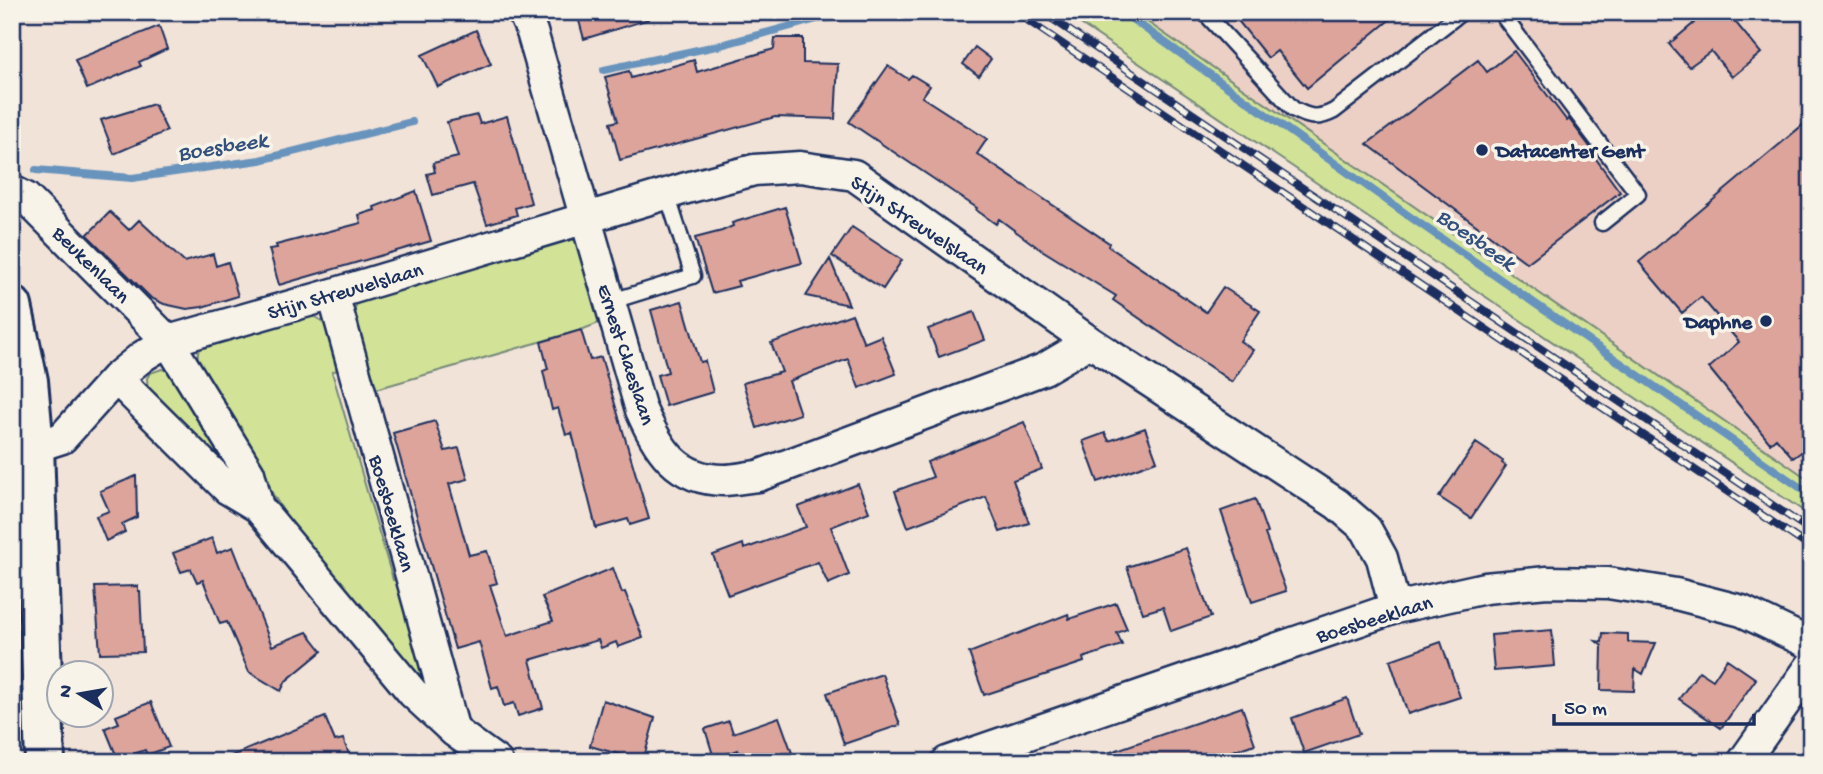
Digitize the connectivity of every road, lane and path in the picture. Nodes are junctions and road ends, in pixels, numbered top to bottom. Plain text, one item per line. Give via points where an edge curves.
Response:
1 (523, 12) edge
2 (1204, 12) edge
3 (1462, 12) edge
4 (1500, 12) edge
5 (12, 191) edge
6 (667, 194) junction
7 (585, 218) junction
8 (1602, 223) dead end
9 (333, 295) junction
10 (609, 302) junction
11 (12, 306) edge
12 (168, 341) junction
13 (1090, 342) junction
14 (116, 378) junction
15 (34, 447) junction
16 (258, 507) junction
17 (1395, 608) junction
18 (1811, 644) edge
19 (1811, 666) edge
20 (454, 731) junction
21 (45, 762) edge
22 (497, 762) edge
23 (947, 762) edge
24 (1742, 762) edge

1 - 7 street, Ernest Claeslaan
2 - 3 lane via 1293,109 1317,118 1334,111
4 - 8 lane via 1638,194
5 - 12 street, Beukenlaan via 26,198
6 - 7 street, Stijn Streuvelslaan
6 - 10 lane via 693,276
6 - 13 street, Stijn Streuvelslaan via 754,170 800,167 854,175
7 - 9 street, Stijn Streuvelslaan
7 - 10 street, Ernest Claeslaan
9 - 12 street, Stijn Streuvelslaan
9 - 20 street, Boesbeeklaan
10 - 13 street, Ernest Claeslaan via 640,410 654,439 670,461 694,475 724,480 758,476 1044,369
11 - 15 street via 28,381
12 - 14 street
12 - 16 street via 249,473
13 - 17 street, Stijn Streuvelslaan via 1337,504 1366,529 1382,558
14 - 15 street via 62,438
14 - 16 street via 228,489
15 - 21 street
16 - 20 street via 413,693
17 - 18 street, Boesbeeklaan via 1485,588 1608,583 1742,611
17 - 23 street, Boesbeeklaan
19 - 24 street
20 - 22 street

